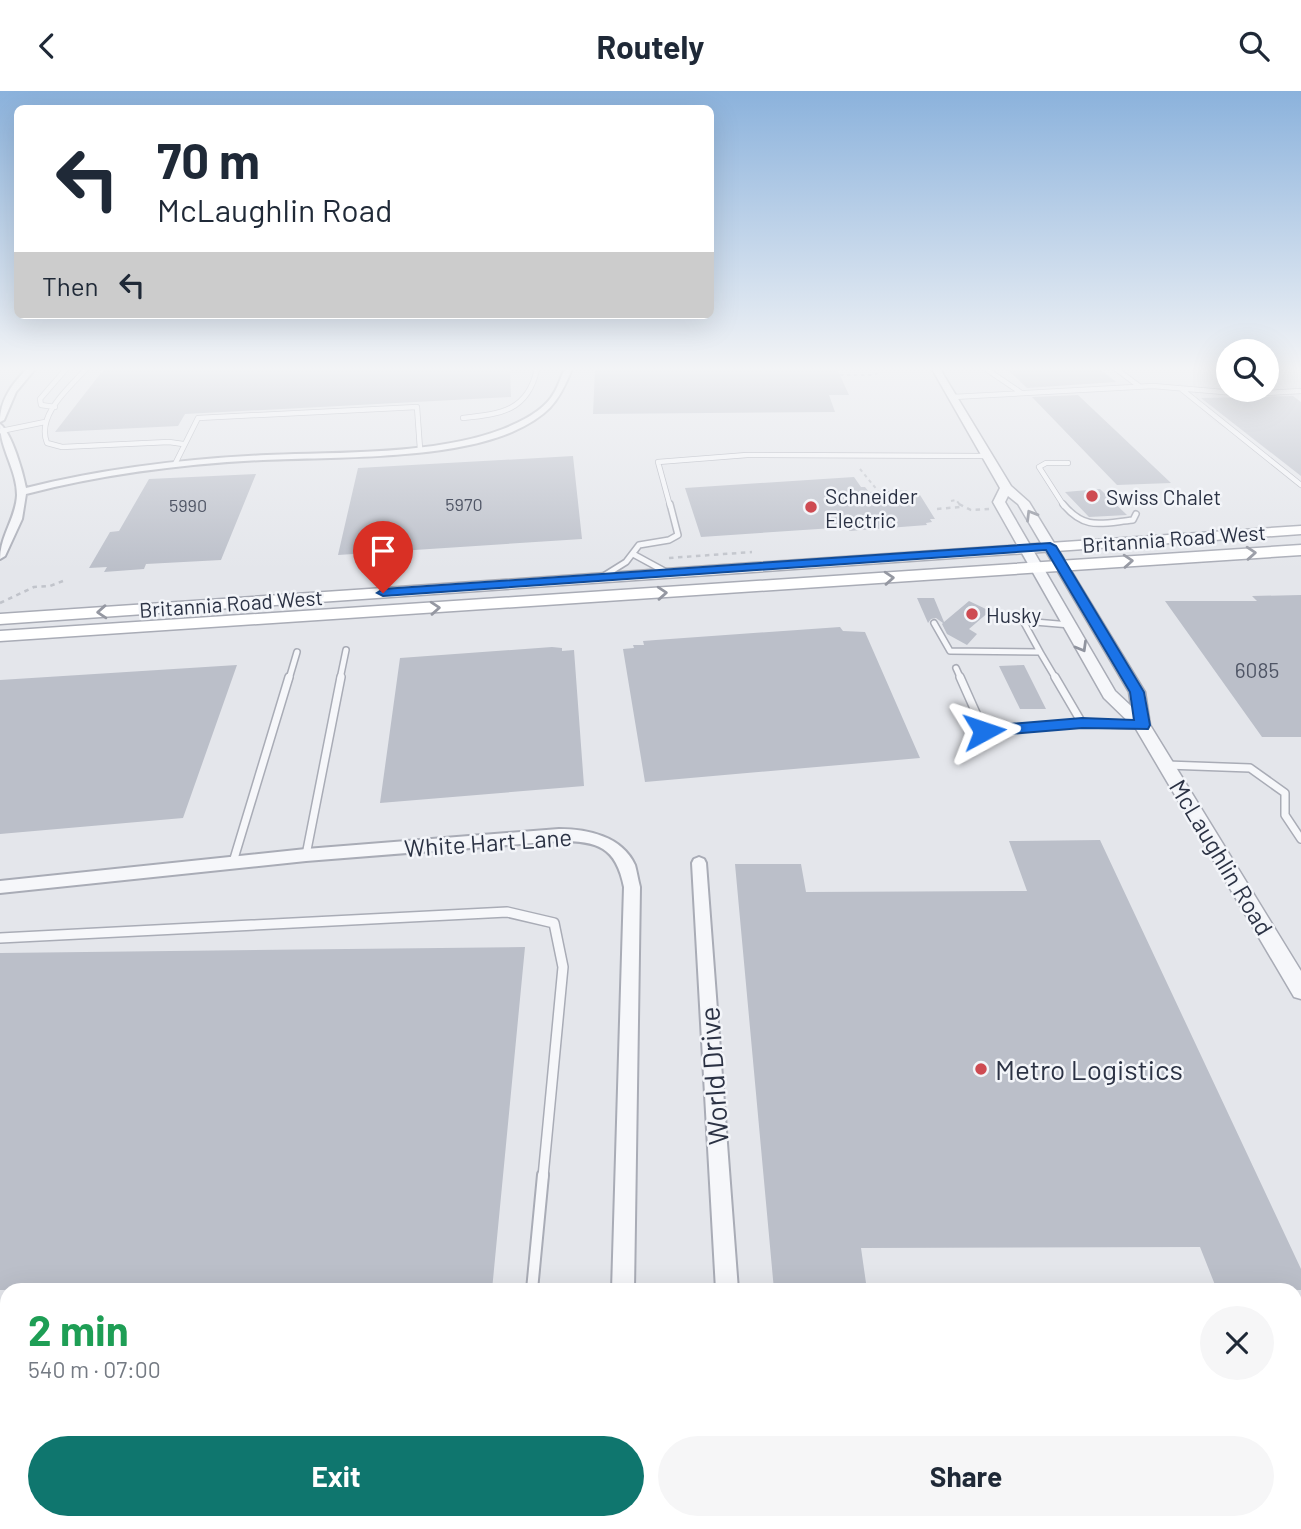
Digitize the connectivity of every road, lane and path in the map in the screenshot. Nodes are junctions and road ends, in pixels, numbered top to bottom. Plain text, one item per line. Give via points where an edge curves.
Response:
1 (44, 436) edge
2 (188, 436) edge
3 (417, 436) edge
4 (488, 436) edge
5 (976, 436) edge
6 (1241, 436) edge
7 (183, 444) junction
8 (420, 449) junction
9 (5, 452) edge
10 (987, 456) junction
11 (1068, 463) dead end
12 (175, 464) junction
13 (860, 469) dead end
14 (1301, 485) edge
15 (1006, 488) junction
16 (878, 491) dead end
17 (22, 492) junction
18 (951, 501) dead end
19 (960, 507) junction
20 (1002, 508) junction
21 (937, 509) dead end
22 (1136, 514) dead end
23 (1301, 530) edge
24 (634, 538) dead end
25 (639, 545) junction
26 (1050, 546) junction
27 (1025, 548) junction
28 (1301, 550) edge
29 (633, 554) junction
30 (0, 556) edge
31 (1061, 565) junction
32 (1035, 567) junction
33 (668, 573) junction
34 (602, 577) junction
35 (63, 580) dead end
36 (0, 603) edge
37 (0, 619) edge
38 (934, 623) dead end
39 (1070, 625) junction
40 (0, 636) edge
41 (346, 650) dead end
42 (298, 652) dead end
43 (1040, 652) junction
44 (956, 668) dead end
45 (1082, 723) junction
46 (1142, 725) junction
47 (1167, 765) junction
48 (1301, 839) edge
49 (306, 855) junction
50 (233, 863) junction
51 (699, 863) dead end
52 (0, 887) edge
53 (0, 938) edge
54 (1301, 990) edge
55 (533, 1283) edge
56 (623, 1283) edge
57 (727, 1283) edge

1 - 7 lane via 54,446
2 - 7 lane
3 - 8 lane
4 - 8 street
5 - 10 street, McLaughlin Road
6 - 14 lane
7 - 12 lane
8 - 12 street
9 - 17 street via 23,481
10 - 15 street, McLaughlin Road
10 - 25 lane via 747,455 658,462 678,535
11 - 22 lane via 1039,467 1074,516 1091,523 1133,520
12 - 17 street via 105,473
13 - 16 path
15 - 20 street via 999,502
26 -> 15 street, McLaughlin Road via 1023,502
17 - 30 street via 18,521
18 - 19 path via 956,500
19 - 20 path
19 - 21 path
20 - 27 street, McLaughlin Road
23 - 26 main road, Britannia Road West
24 - 25 lane
25 - 29 lane
26 - 27 main road, Britannia Road West
26 - 31 street, McLaughlin Road
27 - 32 street, McLaughlin Road
27 - 33 main road, Britannia Road West
31 -> 28 main road, Britannia Road West
29 - 33 lane
29 - 34 lane
31 - 32 main road, Britannia Road West
31 - 46 street, McLaughlin Road via 1137,692
32 - 39 street, McLaughlin Road
40 -> 32 main road, Britannia Road West
33 - 34 main road, Britannia Road West
34 -> 37 main road, Britannia Road West
35 - 36 path via 33,587
38 - 43 lane via 950,651
39 - 43 lane via 1023,621
39 -> 46 street, McLaughlin Road via 1109,694
41 - 49 lane
42 - 50 lane
43 - 45 lane
44 - 45 lane via 984,731
45 - 46 lane
46 - 47 street, McLaughlin Road
47 - 48 lane via 1250,768 1285,793 1285,815
47 - 54 street, McLaughlin Road
49 - 50 street, White Hart Lane
49 - 56 street, White Hart Lane via 572,834 605,844 627,865 632,887
50 - 52 street, White Hart Lane
51 - 57 street, World Drive
53 - 55 lane via 507,912 554,923 563,967

